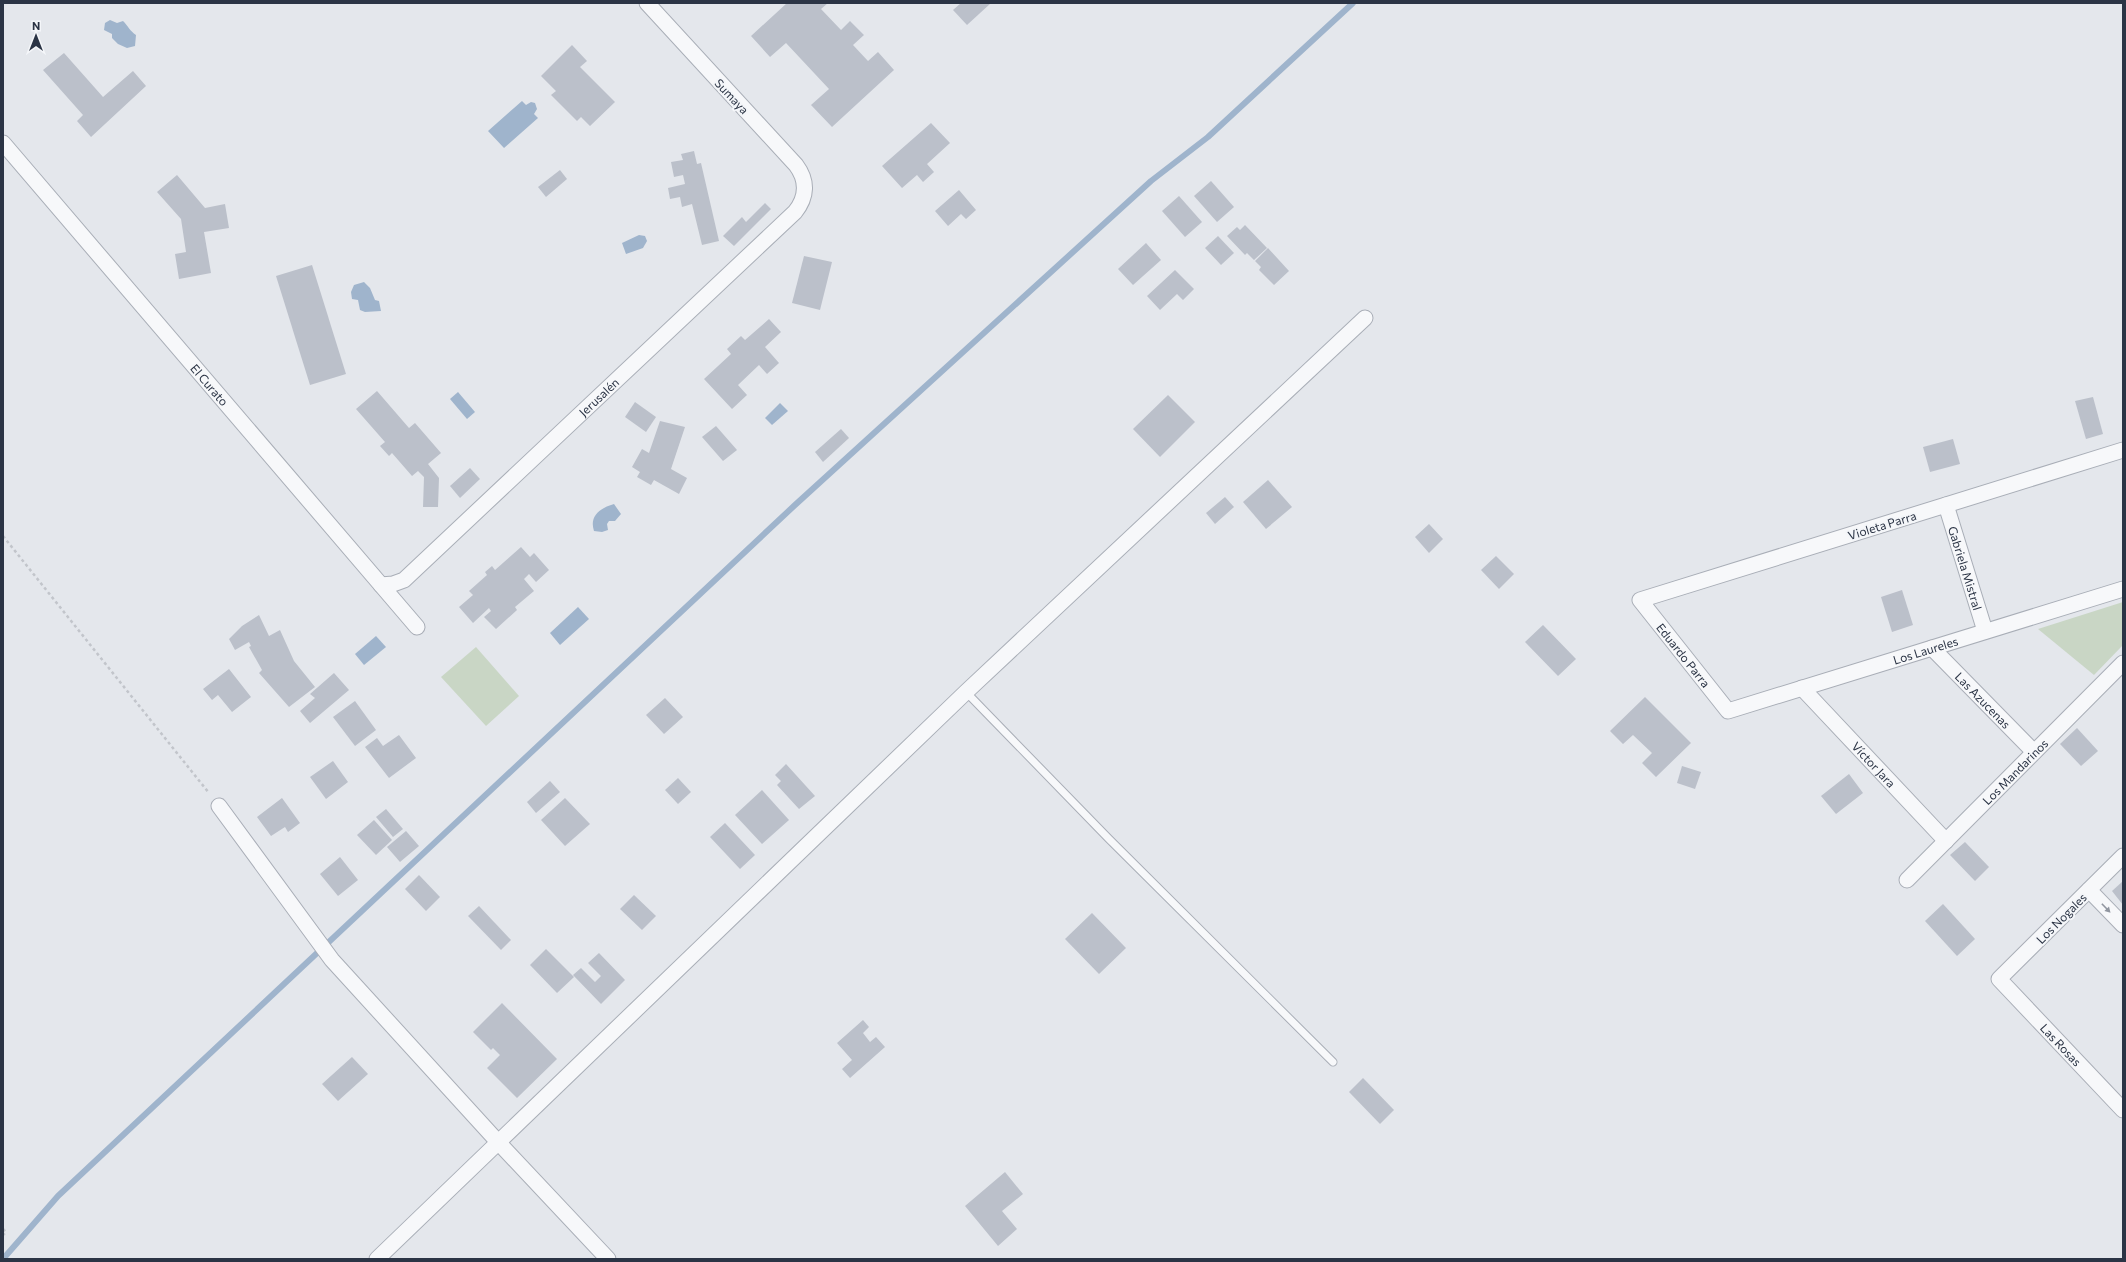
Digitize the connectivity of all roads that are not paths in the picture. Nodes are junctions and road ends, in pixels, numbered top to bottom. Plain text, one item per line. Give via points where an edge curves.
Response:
1 (647, 3) edge
2 (3, 143) edge
3 (805, 194) joint
4 (1365, 318) dead end
5 (2123, 450) edge
6 (1946, 505) junction
7 (382, 585) junction
8 (2123, 589) edge
9 (1640, 600) joint
10 (417, 627) dead end
11 (1985, 631) junction
12 (1932, 648) junction
13 (2123, 663) edge
14 (1802, 688) junction
15 (966, 692) junction
16 (1728, 711) joint
17 (2034, 752) junction
18 (219, 806) road end
19 (1946, 841) junction
20 (2123, 856) edge
21 (1907, 880) dead end
22 (2089, 890) junction
23 (2123, 925) edge
24 (1999, 979) joint
25 (1333, 1062) dead end
26 (2123, 1110) edge
27 (498, 1142) junction
28 (378, 1259) edge
29 (608, 1259) edge

1 - 3 street, Sumaya via 796,165 804,179
2 - 7 street, El Curato
3 - 7 street, Jerusalén via 795,212 404,580
4 - 15 street
5 - 6 street, Violeta Parra
6 - 9 street, Violeta Parra
6 - 11 street, Gabriela Mistral
7 - 10 street, El Curato
8 - 11 street, Los Laureles
9 - 16 street, Eduardo Parra
11 - 12 street, Los Laureles
12 - 14 street, Los Laureles
12 - 17 street, Las Azucenas
13 - 17 street, Los Mandarinos
14 - 16 street, Los Laureles
14 - 19 street, Víctor Jara
15 - 25 lane
15 - 27 street
17 - 19 street, Los Mandarinos
18 - 27 street via 332,960
19 - 21 street, Los Mandarinos
20 - 22 street, Los Nogales
22 -> 23 street
22 - 24 street, Los Nogales
24 - 26 street, Las Rosas
27 - 28 street
27 - 29 street

